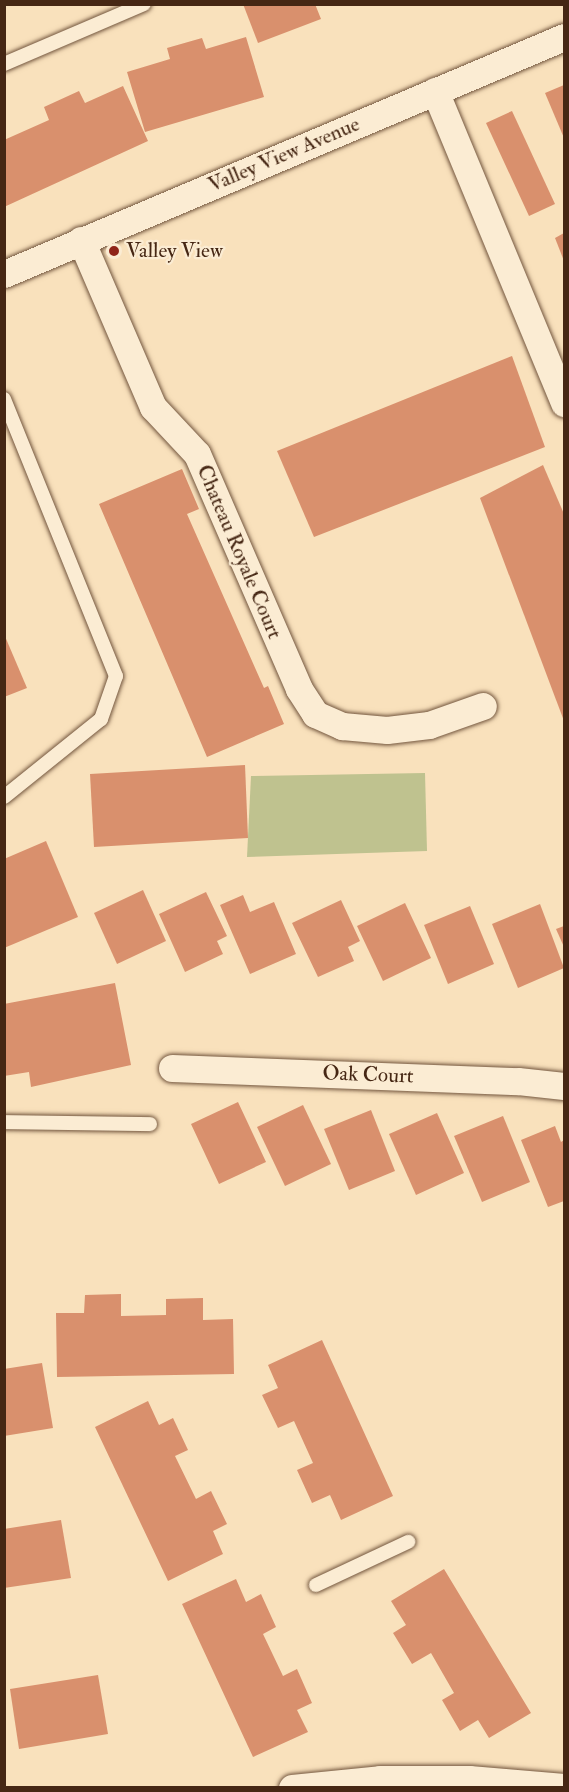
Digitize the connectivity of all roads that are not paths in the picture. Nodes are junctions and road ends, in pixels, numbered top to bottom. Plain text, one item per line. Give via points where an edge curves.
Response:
1 (144, 4) edge
2 (564, 37) edge
3 (4, 64) edge
4 (435, 91) junction
5 (81, 240) junction
6 (4, 274) edge
7 (4, 399) edge
8 (564, 403) edge
9 (483, 706) dead end
10 (4, 797) edge
11 (172, 1068) dead end
12 (564, 1086) edge
13 (4, 1122) edge
14 (150, 1124) dead end
15 (408, 1542) dead end
16 (316, 1585) dead end
17 (564, 1787) edge
18 (292, 1788) edge

1 - 3 lane
2 - 4 street, Valley View Avenue
4 - 5 street, Valley View Avenue
4 - 8 street
5 - 6 street, Valley View Avenue
5 - 9 street, Chateau Royale Court via 153,407 197,454 298,689 315,714 342,726 387,730 429,725
7 - 10 lane via 116,676 101,719
11 - 12 street, Oak Court
13 - 14 lane
15 - 16 lane
17 - 18 street via 469,1779 380,1779

